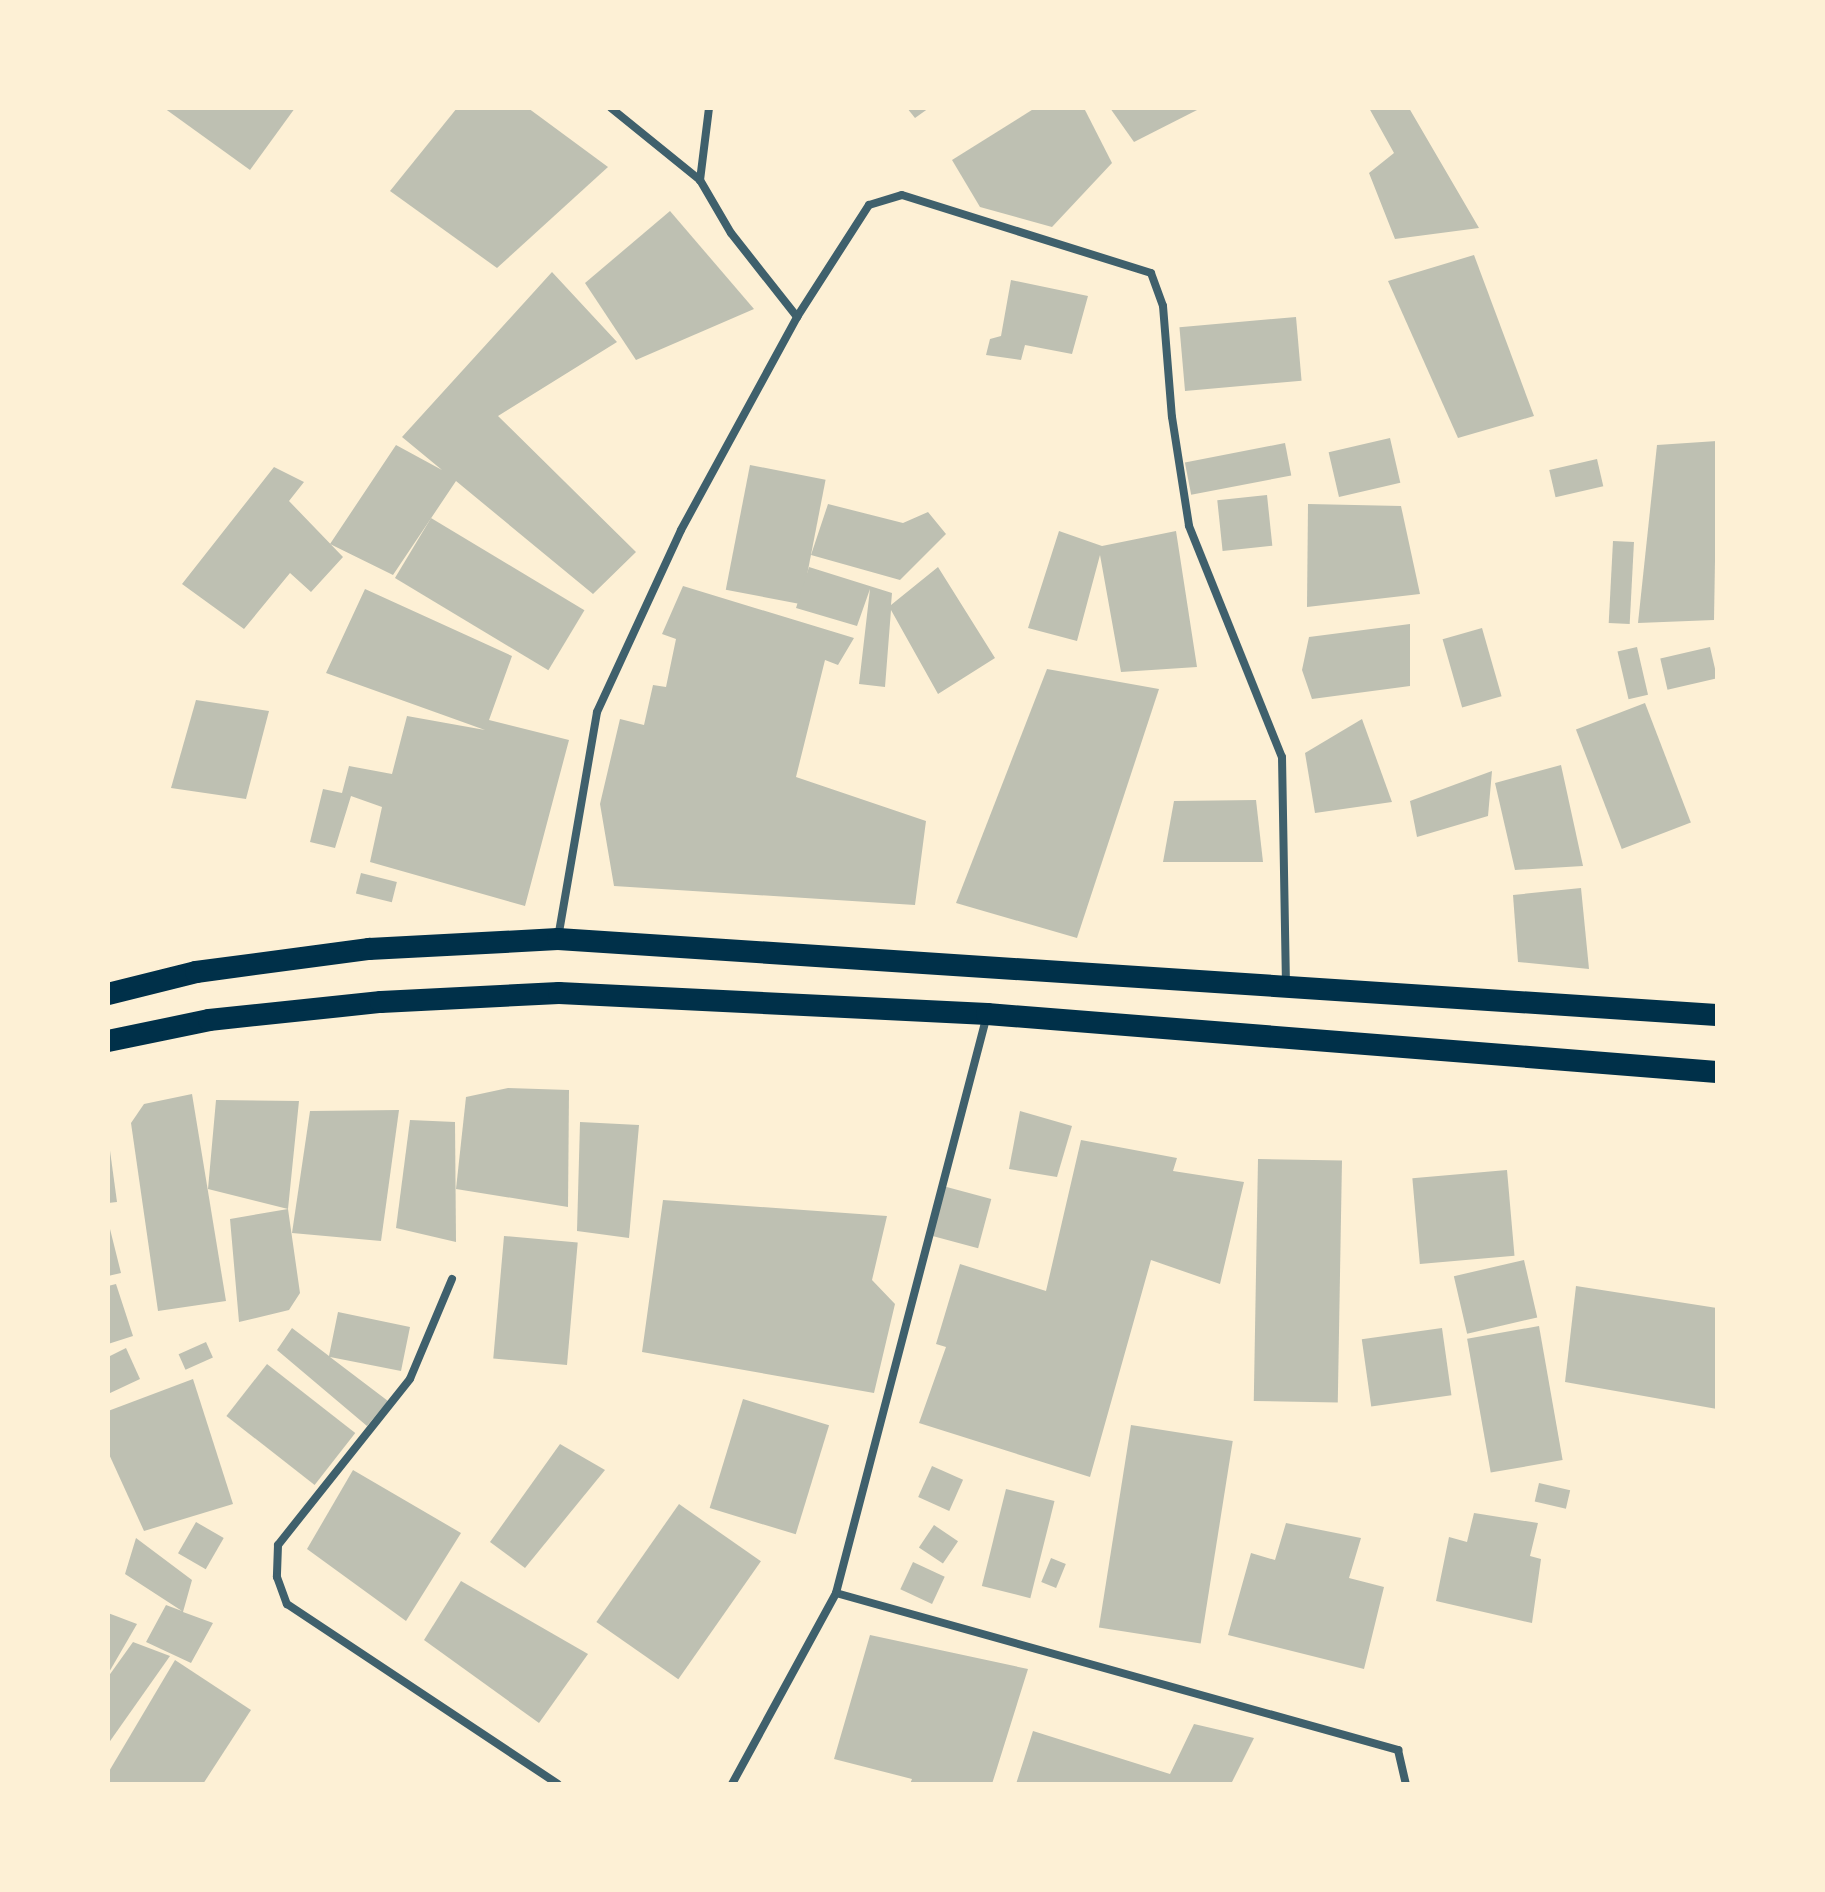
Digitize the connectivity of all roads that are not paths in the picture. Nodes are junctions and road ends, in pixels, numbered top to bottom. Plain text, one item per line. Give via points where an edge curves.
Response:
1 (611, 108) edge
2 (709, 108) edge
3 (700, 180) junction
4 (797, 317) junction
5 (558, 939) junction
6 (1286, 984) junction
7 (108, 994) edge
8 (987, 1014) junction
9 (1717, 1015) edge
10 (108, 1041) edge
11 (1717, 1072) edge
12 (452, 1279) dead end
13 (836, 1593) junction
14 (558, 1784) edge
15 (732, 1784) edge
16 (1406, 1784) edge

1 - 3 street
2 - 3 street
3 - 4 street via 731,233
4 - 5 street via 681,530 597,712
4 - 6 street via 869,205 902,195 1151,273 1163,306 1172,417 1189,526 1282,757
5 - 6 highway
5 - 7 highway via 369,949 196,972
6 - 9 highway
8 - 10 highway via 559,993 256,1015
8 - 11 highway
8 - 13 street
12 - 14 street via 410,1379 278,1545 277,1577 287,1604
13 - 15 street
13 - 16 street via 1398,1750

